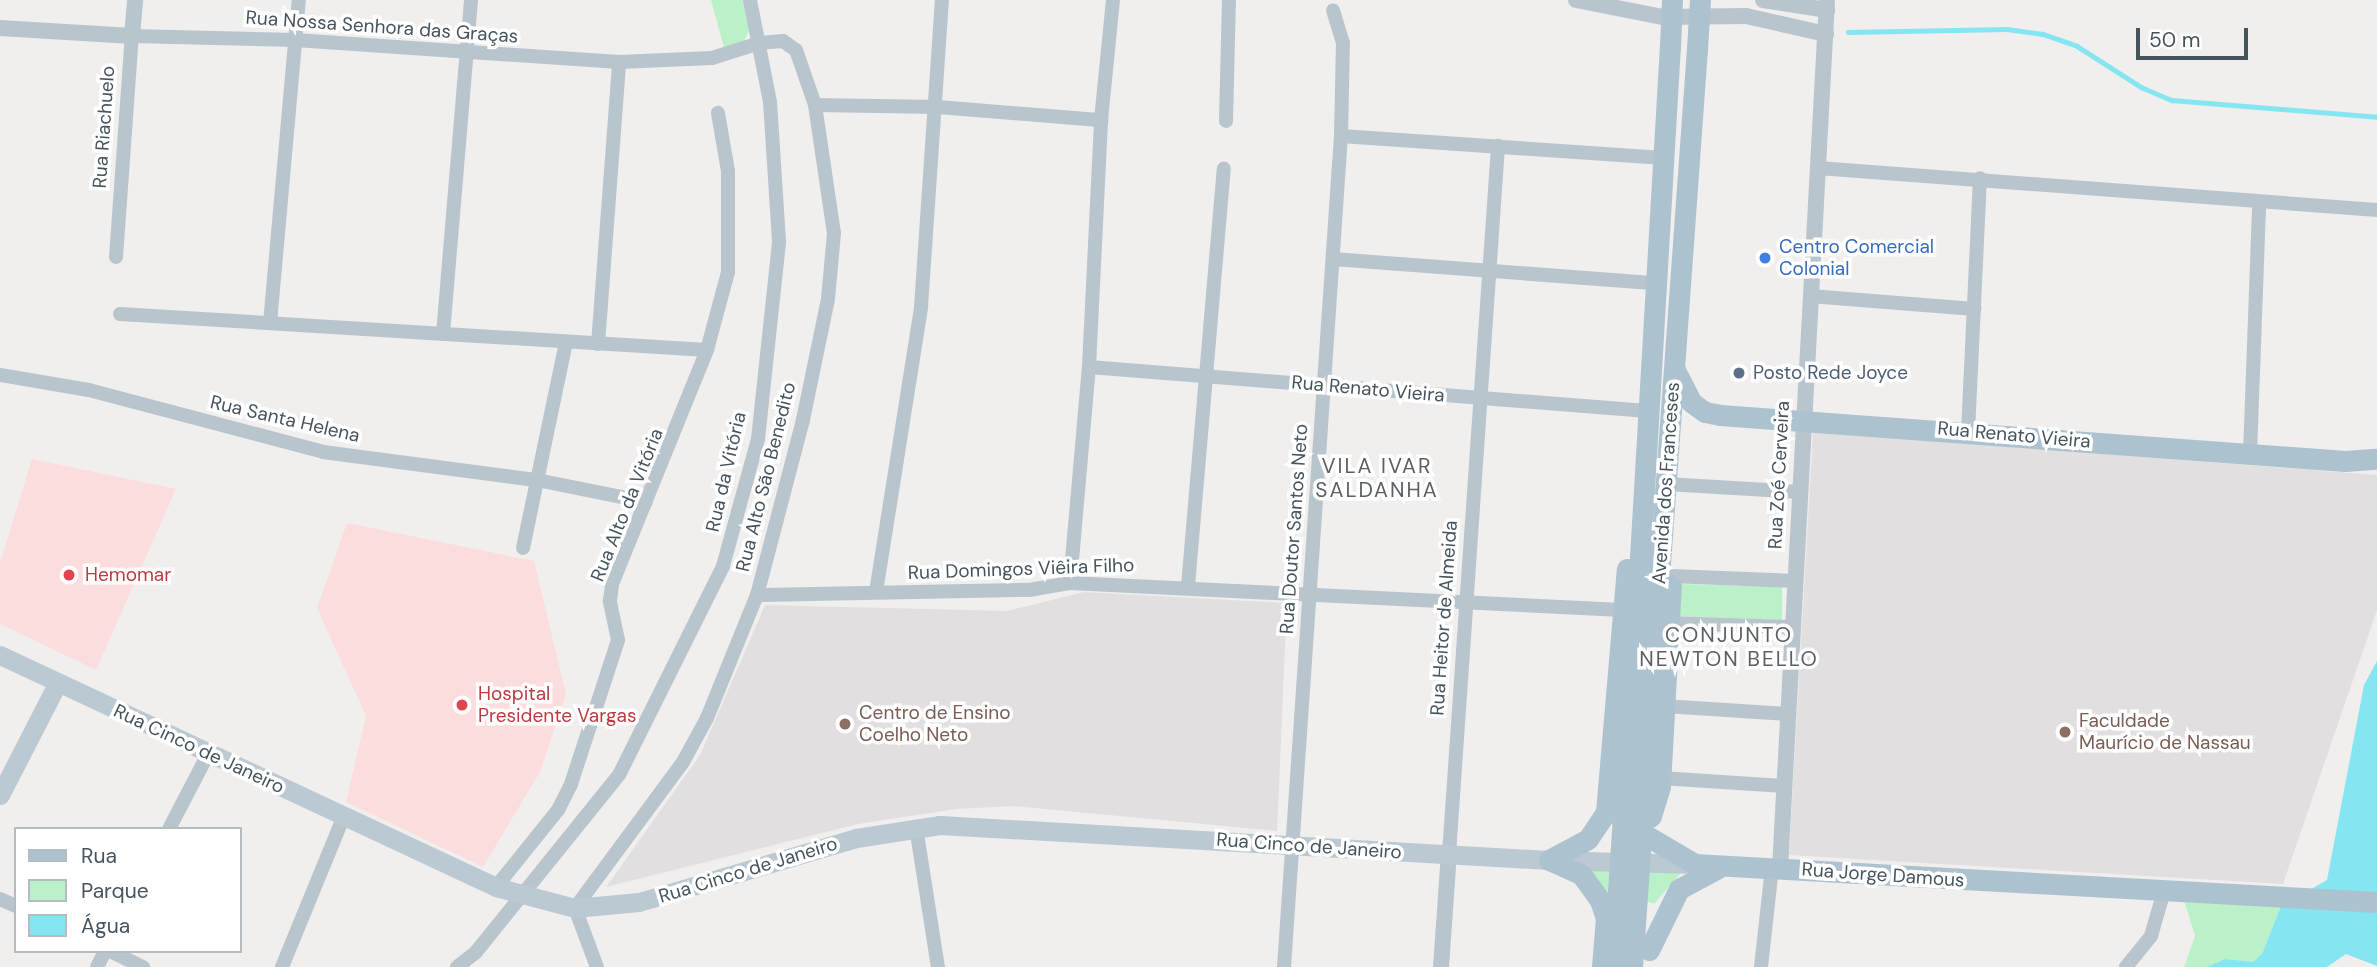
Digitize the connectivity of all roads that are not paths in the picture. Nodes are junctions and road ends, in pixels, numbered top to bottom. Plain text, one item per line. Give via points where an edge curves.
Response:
1 (135, 0) edge
2 (299, 0) edge
3 (471, 0) edge
4 (750, 0) edge
5 (942, 0) edge
6 (1113, 0) edge
7 (1229, 0) edge
8 (1576, 0) edge
9 (1672, 0) edge
10 (1700, 0) edge
11 (1763, 0) edge
12 (1827, 5) edge
13 (1333, 10) dead end
14 (0, 28) edge
15 (1826, 34) junction
16 (132, 36) junction
17 (295, 40) junction
18 (760, 43) junction
19 (467, 54) junction
20 (620, 62) junction
21 (815, 105) junction
22 (938, 107) junction
23 (718, 113) dead end
24 (1101, 120) junction
25 (1226, 121) dead end
26 (1341, 136) junction
27 (1498, 146) junction
28 (1662, 158) junction
29 (1224, 169) dead end
30 (1818, 169) junction
31 (1979, 178) junction
32 (2259, 204) junction
33 (2377, 210) edge
34 (116, 257) dead end
35 (1333, 259) junction
36 (1490, 271) junction
37 (1655, 283) junction
38 (1810, 296) junction
39 (1974, 309) junction
40 (120, 314) dead end
41 (270, 323) junction
42 (443, 334) junction
43 (566, 342) junction
44 (598, 344) junction
45 (707, 351) junction
46 (1089, 367) junction
47 (1675, 370) junction
48 (0, 375) edge
49 (1209, 377) junction
50 (1323, 386) junction
51 (1481, 398) junction
52 (1647, 411) junction
53 (1803, 419) junction
54 (1968, 432) junction
55 (2250, 454) junction
56 (2377, 459) edge
57 (537, 480) junction
58 (1666, 484) junction
59 (1799, 492) junction
60 (646, 502) junction
61 (523, 548) dead end
62 (1671, 576) junction
63 (1794, 581) junction
64 (1070, 583) junction
65 (1188, 586) junction
66 (876, 592) junction
67 (1309, 592) junction
68 (757, 595) junction
69 (1467, 601) junction
70 (1639, 608) junction
71 (1670, 623) junction
72 (1792, 627) junction
73 (0, 655) edge
74 (57, 684) junction
75 (1664, 706) junction
76 (1788, 713) junction
77 (208, 754) junction
78 (1660, 778) junction
79 (1784, 786) junction
80 (1610, 789) junction
81 (0, 795) edge
82 (344, 816) junction
83 (1625, 823) junction
84 (170, 827) edge
85 (916, 827) junction
86 (1293, 845) junction
87 (1449, 854) junction
88 (1549, 860) junction
89 (1695, 864) junction
90 (1727, 865) junction
91 (1776, 868) junction
92 (496, 887) junction
93 (2164, 891) junction
94 (520, 895) junction
95 (2377, 902) edge
96 (575, 908) junction
97 (1606, 923) junction
98 (112, 953) edge
99 (1649, 958) edge
100 (143, 967) edge
101 (282, 967) edge
102 (457, 967) edge
103 (597, 967) edge
104 (938, 967) edge
105 (1284, 967) edge
106 (1441, 967) edge
107 (1602, 967) edge
108 (1613, 967) edge
109 (1632, 967) edge
110 (1761, 967) edge
111 (2126, 967) edge

1 - 16 street, Rua Riachuelo
2 - 17 street
3 - 19 street
4 - 18 street, Rua da Vitória
5 - 22 street
6 - 24 street
7 - 25 street
8 - 15 street via 1663,17 1746,16
9 - 28 main road, Avenida dos Franceses, bridge
10 - 47 main road, Avenida dos Franceses, bridge
11 - 12 street
12 - 15 street, Rua Zoé Cerveira
13 - 26 street, Rua Doutor Santos Neto via 1343,43
14 - 16 street, Rua Nossa Senhora das Graças
15 - 30 street, Rua Zoé Cerveira
16 - 17 street, Rua Nossa Senhora das Graças
16 - 34 street, Rua Riachuelo
17 - 19 street, Rua Nossa Senhora das Graças
17 - 41 street
18 - 20 street, Rua Nossa Senhora das Graças via 712,58
18 - 21 street, Rua Alto São Benedito via 783,41 796,50
18 - 94 street, Rua da Vitória via 770,102 779,241 758,439 743,500 706,604 619,775
19 - 20 street, Rua Nossa Senhora das Graças
19 - 42 street
20 - 44 street
21 - 22 street
21 - 68 street, Rua Alto São Benedito via 831,199 834,259 803,420
22 - 24 street
22 - 66 street via 921,307
23 - 45 street, Rua Alto da Vitória via 728,171 728,272
24 - 46 street
26 - 27 street
26 - 35 street, Rua Doutor Santos Neto
27 - 28 street
27 - 36 street, Rua Heitor de Almeida
28 - 37 main road, Avenida dos Franceses
29 - 49 street
30 - 31 street
30 - 38 street, Rua Zoé Cerveira
31 - 32 street
31 - 39 street
32 - 33 street
32 - 55 street
35 - 36 street
35 - 50 street, Rua Doutor Santos Neto
36 - 37 street
36 - 51 street, Rua Heitor de Almeida
37 - 52 main road, Avenida dos Franceses
38 - 39 street
38 - 53 street, Rua Zoé Cerveira
39 - 54 street
40 - 41 street
41 - 42 street
42 - 43 street
43 - 44 street
43 - 57 street
44 - 45 street
45 - 60 street, Rua Alto da Vitória
46 - 49 street, Rua Renato Vieira
46 - 64 street
47 - 53 main road, Rua Renato Vieira via 1687,397 1705,412
47 - 58 main road, Avenida dos Franceses
48 - 57 street, Rua Santa Helena via 89,390 323,452
49 - 50 street, Rua Renato Vieira
49 - 65 street
50 - 51 street, Rua Renato Vieira
50 - 67 street, Rua Doutor Santos Neto
51 - 52 street, Rua Renato Vieira
51 - 69 street, Rua Heitor de Almeida
52 - 70 main road, Avenida dos Franceses
53 - 54 main road, Rua Renato Vieira
53 - 59 street, Rua Zoé Cerveira
54 - 55 main road, Rua Renato Vieira
55 - 56 main road, Rua Renato Vieira
57 - 60 street, Rua Santa Helena
57 - 61 street
58 - 59 street
58 - 62 main road
58 - 70 main road, Avenida dos Franceses
59 - 63 street, Rua Zoé Cerveira
60 - 92 street, Rua Alto da Vitória via 612,584 610,601 618,640 571,784 558,810
62 - 63 street
62 - 71 main road
63 - 72 street, Rua Zoé Cerveira
64 - 65 street, Rua Domingos Viêira Filho
64 - 66 street, Rua Domingos Viêira Filho via 1029,590
65 - 67 street, Rua Domingos Viêira Filho
66 - 68 street, Rua Domingos Viêira Filho
67 - 69 street, Rua Domingos Viêira Filho
67 - 86 street, Rua Doutor Santos Neto
68 - 96 street, Rua Alto São Benedito via 725,678 682,762
69 - 70 street, Rua Domingos Viêira Filho
69 - 87 street, Rua Heitor de Almeida
70 - 80 main road
70 - 108 main road, Avenida dos Franceses, bridge
70 - 109 main road, Avenida dos Franceses, bridge
71 - 72 street
71 - 75 main road
72 - 76 street, Rua Zoé Cerveira
73 - 74 main road, Rua Cinco de Janeiro
74 - 77 main road, Rua Cinco de Janeiro
74 - 81 main road
75 - 76 street
75 - 78 main road
76 - 79 street, Rua Zoé Cerveira
77 - 82 main road, Rua Cinco de Janeiro
77 - 84 street
78 - 79 street
78 - 83 main road via 1656,804 1647,821 1635,827
79 - 91 street, Rua Zoé Cerveira
80 - 83 main road via 1614,807
80 - 88 main road via 1597,830
82 - 92 main road, Rua Cinco de Janeiro
82 - 101 street
83 - 89 main road
85 - 86 main road, Rua Cinco de Janeiro
85 - 96 main road, Rua Cinco de Janeiro via 780,859 639,902
85 - 104 street
86 - 87 main road, Rua Cinco de Janeiro
86 - 105 street, Rua Doutor Santos Neto
87 - 88 main road, Rua Cinco de Janeiro
87 - 106 street, Rua Heitor de Almeida
88 - 89 main road, Rua Jorge Damous
88 - 97 main road via 1587,880 1600,900
89 - 90 main road, Rua Jorge Damous
90 - 91 main road, Rua Jorge Damous
90 - 99 main road via 1698,875 1679,889
91 - 93 main road, Rua Jorge Damous
91 - 110 street
92 - 94 main road, Rua Cinco de Janeiro
93 - 95 main road, Rua Jorge Damous
93 - 111 street via 2151,936
94 - 96 main road, Rua Cinco de Janeiro
94 - 102 street, Rua da Vitória via 476,952
96 - 103 street
97 - 99 main road via 1618,906 1642,907 1650,922
97 - 107 main road
98 - 100 street

